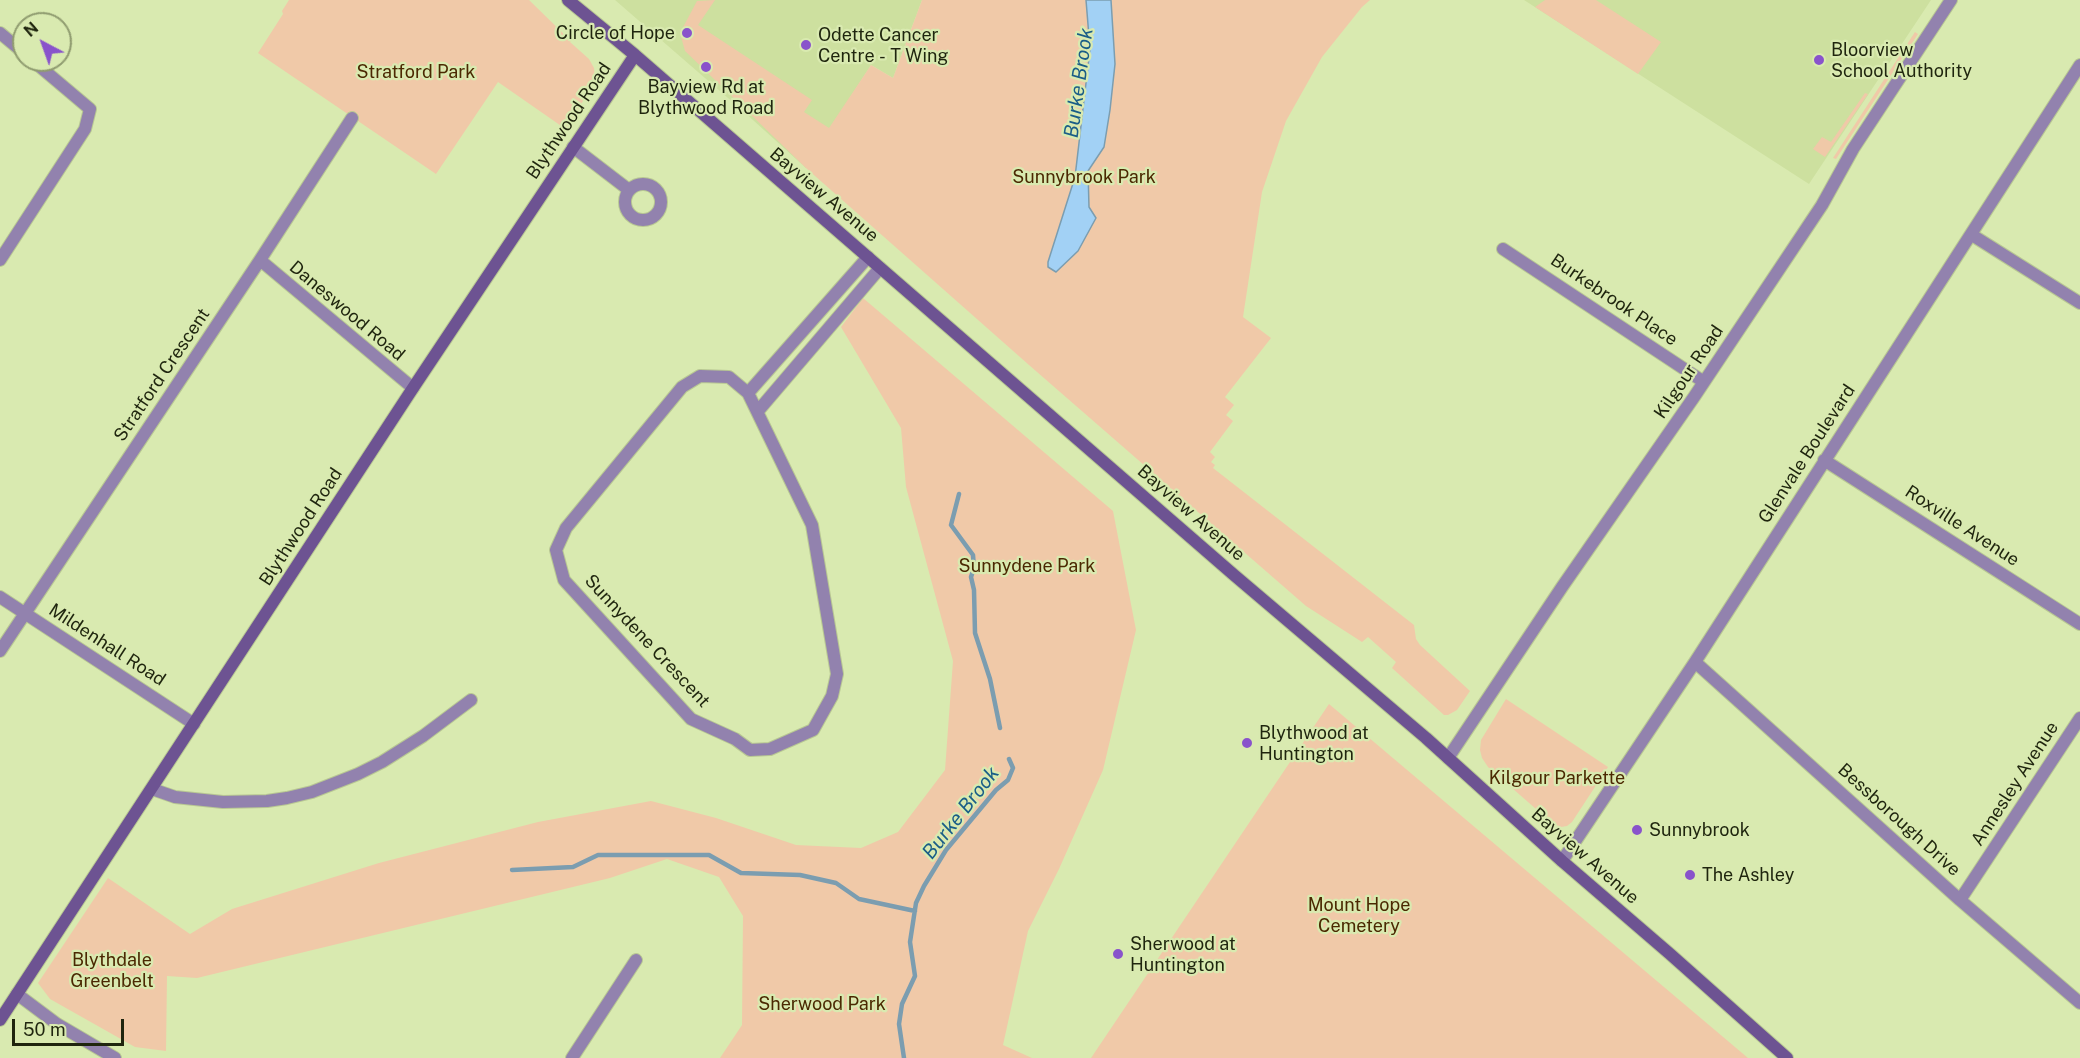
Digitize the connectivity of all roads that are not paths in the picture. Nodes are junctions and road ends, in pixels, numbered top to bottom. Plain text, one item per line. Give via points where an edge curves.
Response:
1 (567, 0) edge
2 (1951, 0) edge
3 (0, 33) edge
4 (12, 43) edge
5 (635, 55) junction
6 (2080, 65) edge
7 (46, 72) edge
8 (352, 118) dead end
9 (573, 147) junction
10 (629, 190) dead end
11 (1972, 235) junction
12 (1503, 249) dead end
13 (868, 257) junction
14 (0, 260) edge
15 (260, 260) junction
16 (880, 268) junction
17 (2080, 303) edge
18 (812, 320) junction
19 (826, 332) junction
20 (1704, 382) junction
21 (413, 388) junction
22 (748, 393) junction
23 (758, 411) junction
24 (1824, 460) junction
25 (0, 597) edge
26 (25, 613) junction
27 (2080, 624) edge
28 (0, 651) edge
29 (1695, 663) junction
30 (471, 700) dead end
31 (2080, 718) edge
32 (194, 724) junction
33 (1448, 758) junction
34 (152, 789) junction
35 (1562, 861) junction
36 (1960, 900) junction
37 (636, 960) dead end
38 (17, 994) junction
39 (2080, 1004) edge
40 (0, 1020) edge
41 (115, 1058) edge
42 (572, 1058) edge
43 (1787, 1058) edge

1 - 5 main road, Bayview Avenue
2 - 20 street, Kilgour Road
3 - 4 street
5 - 9 main road, Blythwood Road
5 - 13 main road, Bayview Avenue
6 - 11 street, Glenvale Boulevard
7 - 14 street via 90,109 85,129
8 - 15 street, Stratford Crescent
9 - 10 street
9 - 21 main road, Blythwood Road
11 - 17 street
11 - 24 street, Glenvale Boulevard
12 - 20 street, Burkebrook Place
13 - 16 main road, Bayview Avenue
13 - 18 street
15 - 21 street, Daneswood Road
15 - 26 street, Stratford Crescent
16 - 19 street
16 - 33 main road, Bayview Avenue
18 - 19 street
18 - 22 street
19 - 23 street
20 - 33 street, Kilgour Road
21 - 32 main road, Blythwood Road
22 - 23 street, Sunnydene Crescent
22 - 23 street, Sunnydene Crescent via 729,377 700,376 682,387 566,528 556,550 564,580 691,719 750,750 770,749 813,730 832,696 837,674 812,525
24 - 27 street, Roxville Avenue
24 - 29 street, Glenvale Boulevard
25 - 26 street, Mildenhall Road
26 - 28 street, Stratford Crescent
26 - 32 street, Mildenhall Road
29 - 35 street, Glenvale Boulevard
29 - 36 street, Bessborough Drive
30 - 34 street via 382,762 312,792 277,800 232,802 175,797
31 - 36 street, Annesley Avenue
32 - 34 main road, Blythwood Road
33 - 35 main road, Bayview Avenue
34 - 38 main road, Blythwood Road
35 - 43 main road, Bayview Avenue
36 - 39 street, Bessborough Drive
37 - 42 street
38 - 40 main road, Blythwood Road
38 - 41 street via 57,1024

